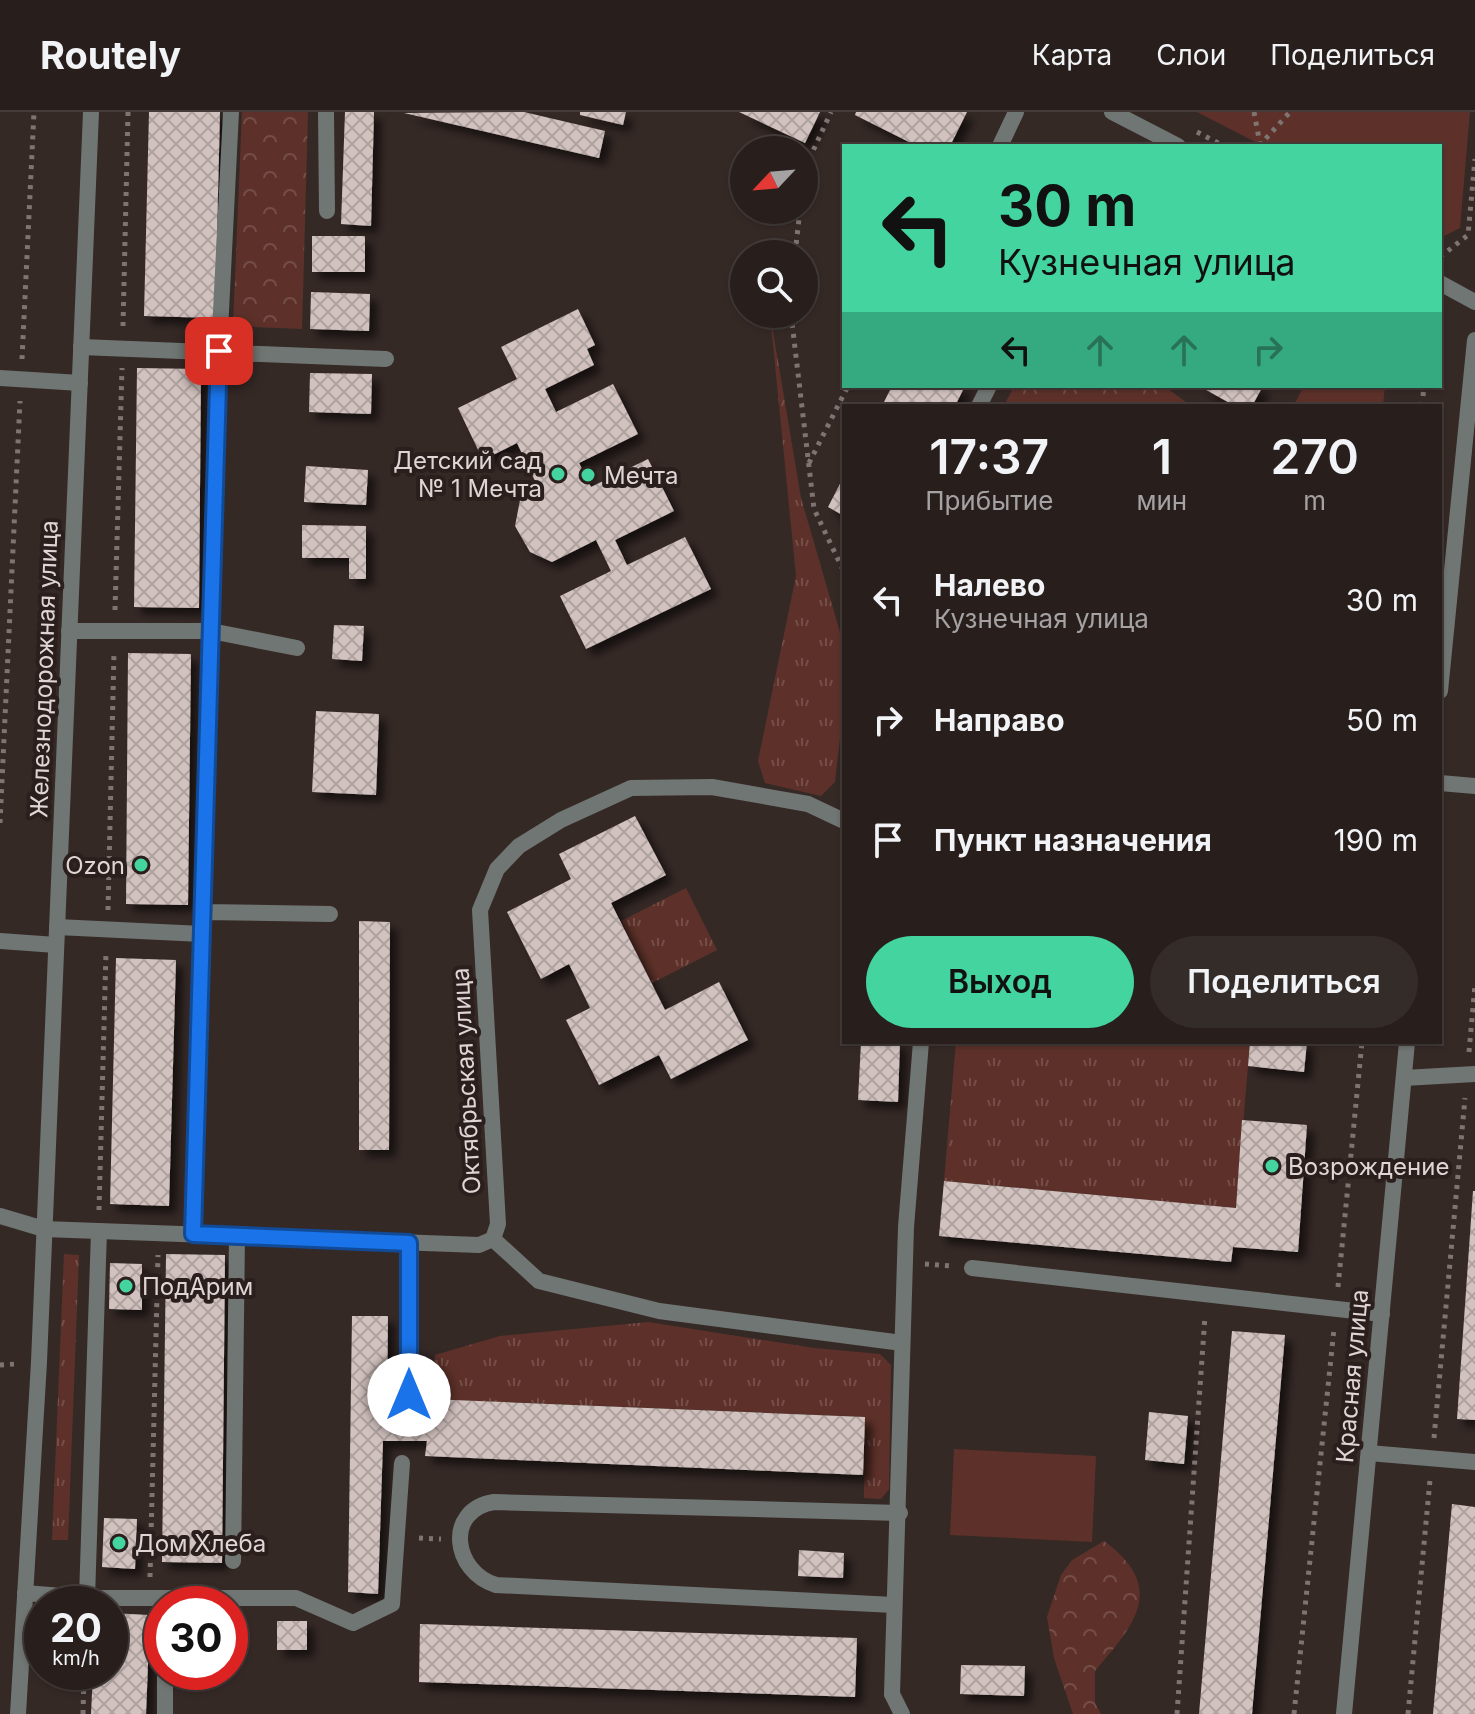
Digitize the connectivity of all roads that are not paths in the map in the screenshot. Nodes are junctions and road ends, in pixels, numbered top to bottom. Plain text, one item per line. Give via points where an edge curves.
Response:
1 (91, 112) edge
2 (231, 112) edge
3 (326, 112) edge
4 (1016, 112) edge
5 (1112, 112) edge
6 (1001, 144) edge
7 (1174, 144) edge
8 (327, 211) dead end
9 (1442, 284) edge
10 (1475, 302) edge
11 (1475, 340) edge
12 (81, 347) junction
13 (219, 351) junction
14 (386, 359) dead end
15 (0, 378) edge
16 (80, 383) junction
17 (69, 631) junction
18 (211, 631) junction
19 (297, 648) dead end
20 (1442, 671) edge
21 (1442, 783) edge
22 (1475, 786) edge
23 (842, 820) edge
24 (203, 912) junction
25 (330, 914) dead end
26 (57, 927) junction
27 (202, 934) junction
28 (0, 941) edge
29 (56, 945) junction
30 (921, 1044) edge
31 (1407, 1044) edge
32 (1471, 1074) edge
33 (1404, 1078) junction
34 (0, 1216) edge
35 (44, 1229) junction
36 (99, 1231) junction
37 (193, 1234) junction
38 (237, 1236) junction
39 (493, 1239) junction
40 (409, 1243) junction
41 (972, 1268) road end
42 (1382, 1314) junction
43 (902, 1343) junction
44 (409, 1395) dead end
45 (1369, 1453) junction
46 (1475, 1462) edge
47 (402, 1463) dead end
48 (900, 1513) junction
49 (233, 1561) dead end
50 (25, 1586) edge
51 (87, 1586) edge
52 (248, 1599) edge
53 (894, 1605) junction
54 (24, 1610) edge
55 (165, 1690) edge
56 (18, 1714) edge
57 (165, 1714) edge
58 (902, 1714) edge
59 (1344, 1714) edge

1 - 12 street, Железнодорожная улица
2 - 13 street
3 - 8 street
4 - 6 street
5 - 7 street
9 - 10 street
11 - 20 street
12 - 13 street
12 - 16 street, Железнодорожная улица
13 - 14 street
13 - 18 street
15 - 16 street
16 - 17 street, Железнодорожная улица
17 - 18 street
17 - 26 street, Железнодорожная улица
18 - 19 street
18 - 24 street
21 - 22 street
23 - 39 street, Октябрьская улица via 808,804 712,787 631,788 561,820 519,846 497,869 480,910 498,1224
24 - 25 street
24 - 27 street
26 - 27 street
26 - 29 street, Железнодорожная улица
27 - 37 street
28 - 29 street
29 - 35 street, Железнодорожная улица
30 - 43 street
31 - 33 street, Красная улица
32 - 33 street
33 - 42 street, Красная улица
34 - 35 street
35 - 36 street
35 - 50 street, Железнодорожная улица
36 - 37 street
36 - 51 street
37 - 38 street
38 - 40 street
38 - 49 street
39 - 40 street via 479,1245
39 - 43 street via 539,1281 659,1311
40 - 44 street
41 - 42 street
42 - 45 street, Красная улица
43 - 48 street
45 - 46 street
45 - 59 street, Красная улица
47 - 52 street via 392,1604 353,1623 296,1598
48 - 53 street
48 - 53 street via 494,1502 481,1504 462,1526 467,1565 479,1580 496,1585
53 - 58 street via 892,1694
54 - 56 street, Железнодорожная улица
55 - 57 street

